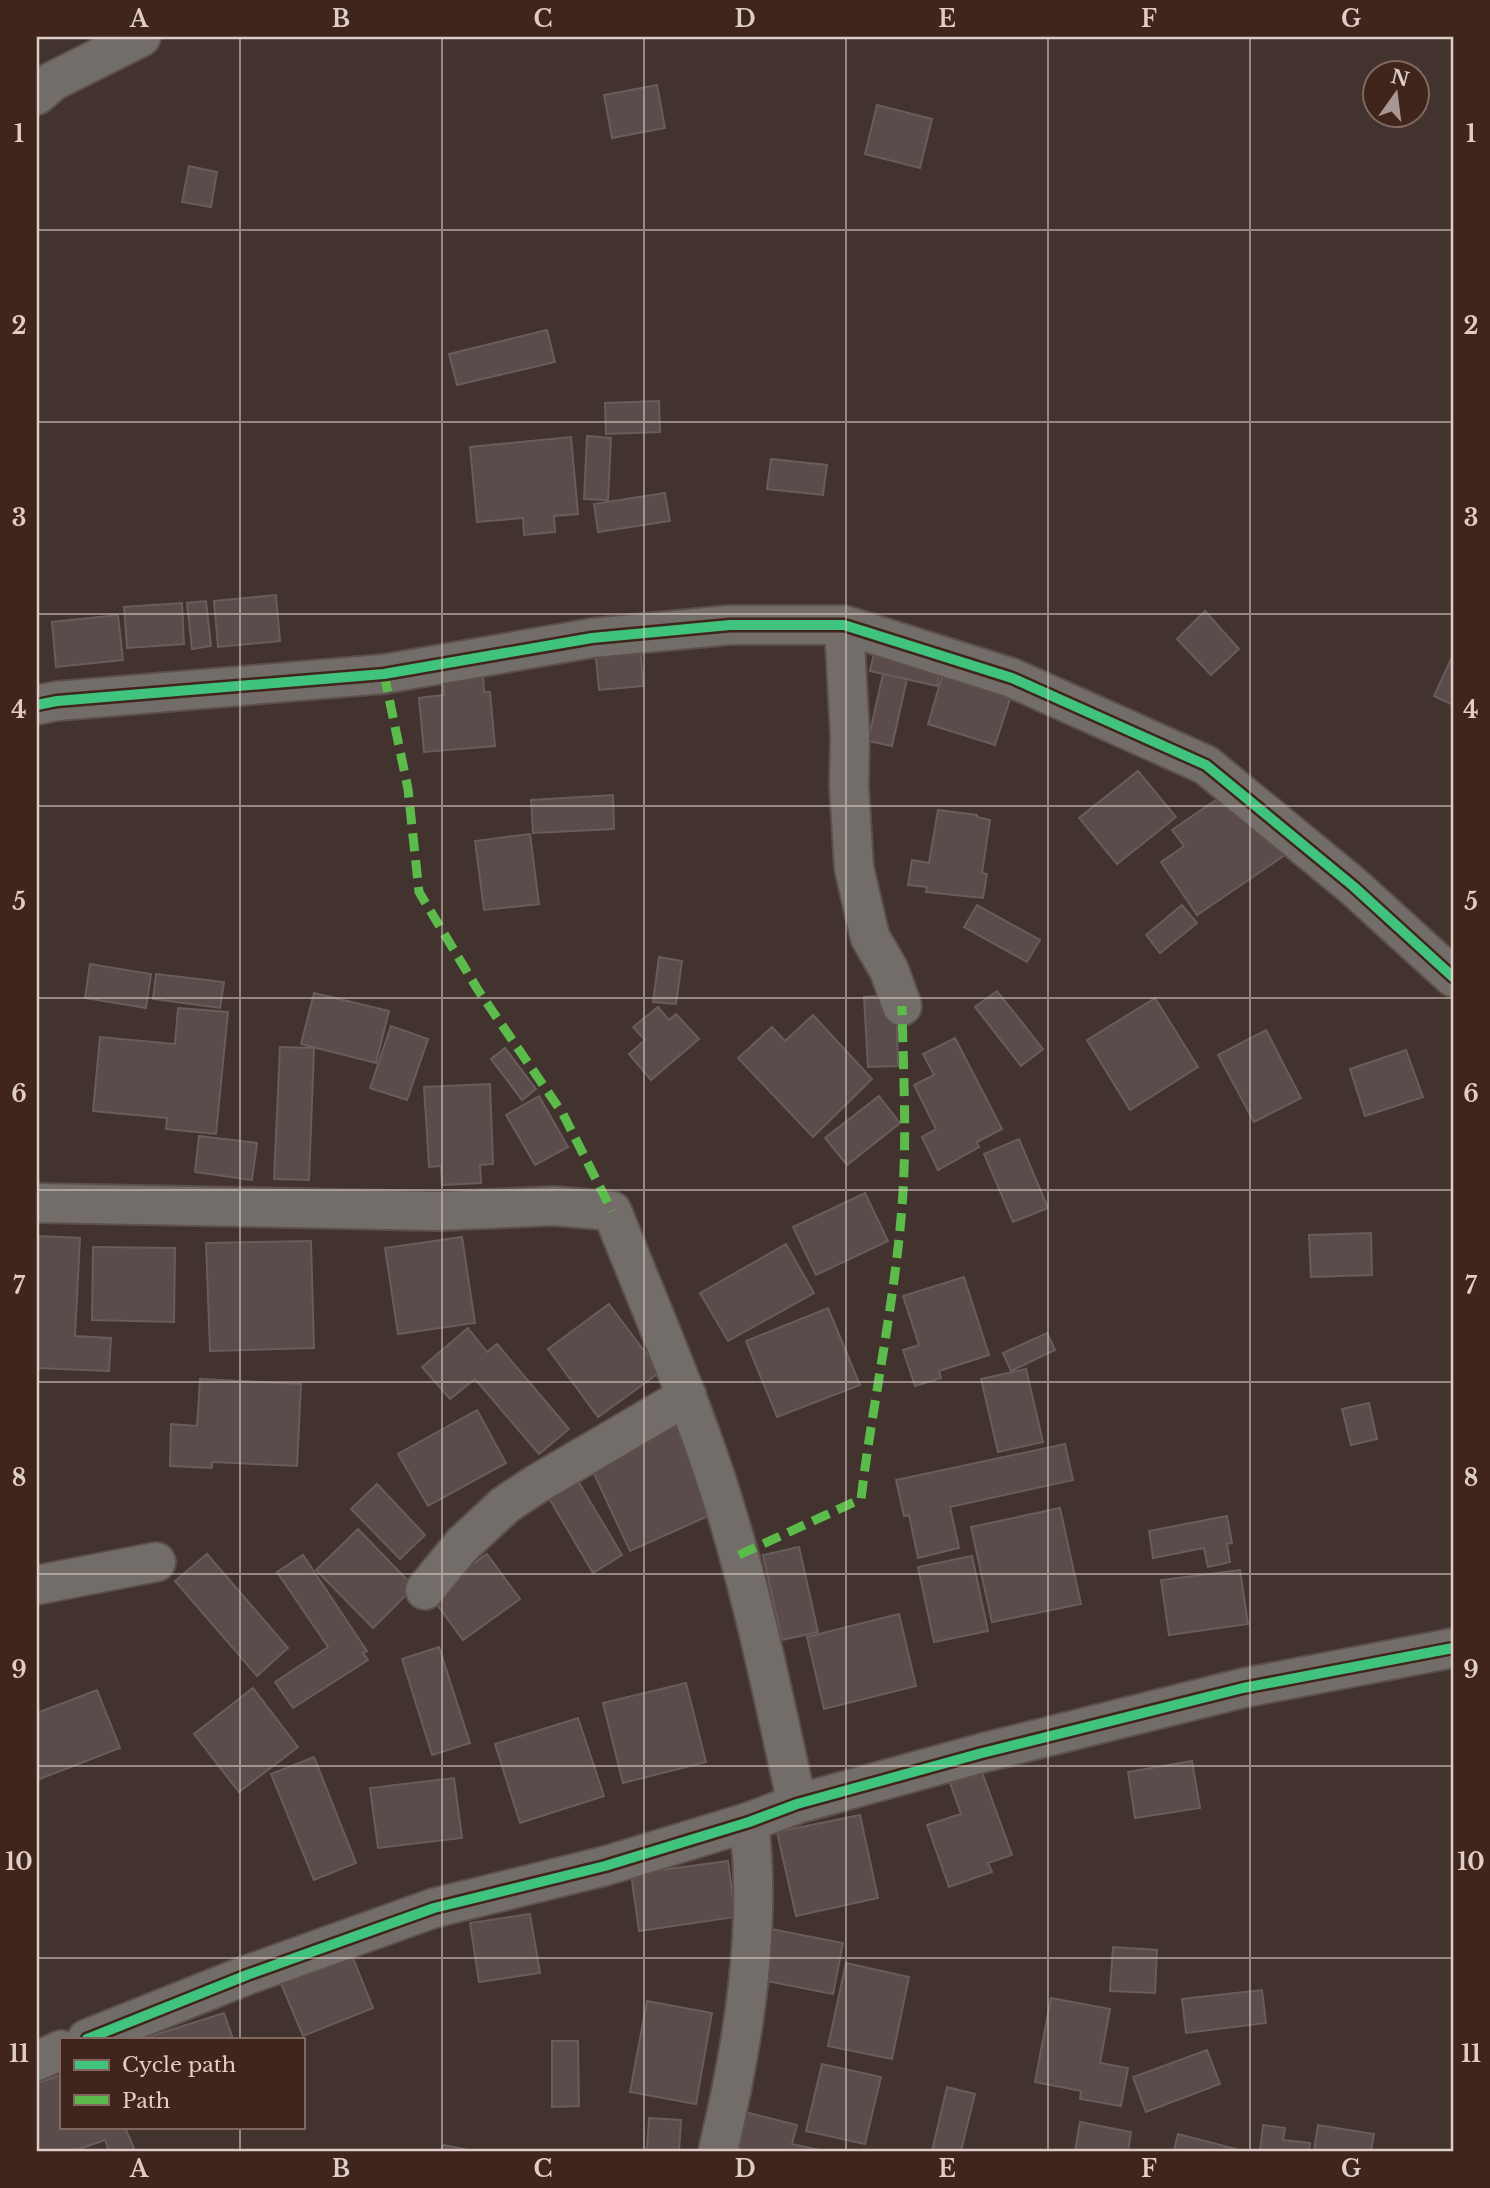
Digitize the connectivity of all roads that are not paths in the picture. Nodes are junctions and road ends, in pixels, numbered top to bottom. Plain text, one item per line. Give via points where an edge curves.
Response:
1 (141, 37) edge
2 (37, 95) edge
3 (845, 625) junction
4 (37, 705) edge
5 (1453, 977) edge
6 (902, 1006) dead end
7 (37, 1203) edge
8 (687, 1396) junction
9 (156, 1562) dead end
10 (37, 1585) edge
11 (425, 1590) dead end
12 (1453, 1648) edge
13 (797, 1804) junction
14 (749, 1822) junction
15 (90, 2038) edge
16 (60, 2050) edge
17 (37, 2061) edge
18 (718, 2151) edge

1 - 2 street via 53,80
3 - 4 street via 730,625 592,638 384,674
3 - 5 street via 1012,678 1206,765 1353,886
3 - 6 street via 854,869 870,937
7 - 8 street via 612,1210
8 - 11 street via 505,1505 462,1545
8 - 13 street via 739,1555
9 - 10 street
12 - 13 street via 1243,1688
13 - 14 street
14 - 15 street via 605,1866 434,1908
14 - 18 street via 752,1958
16 - 17 street

